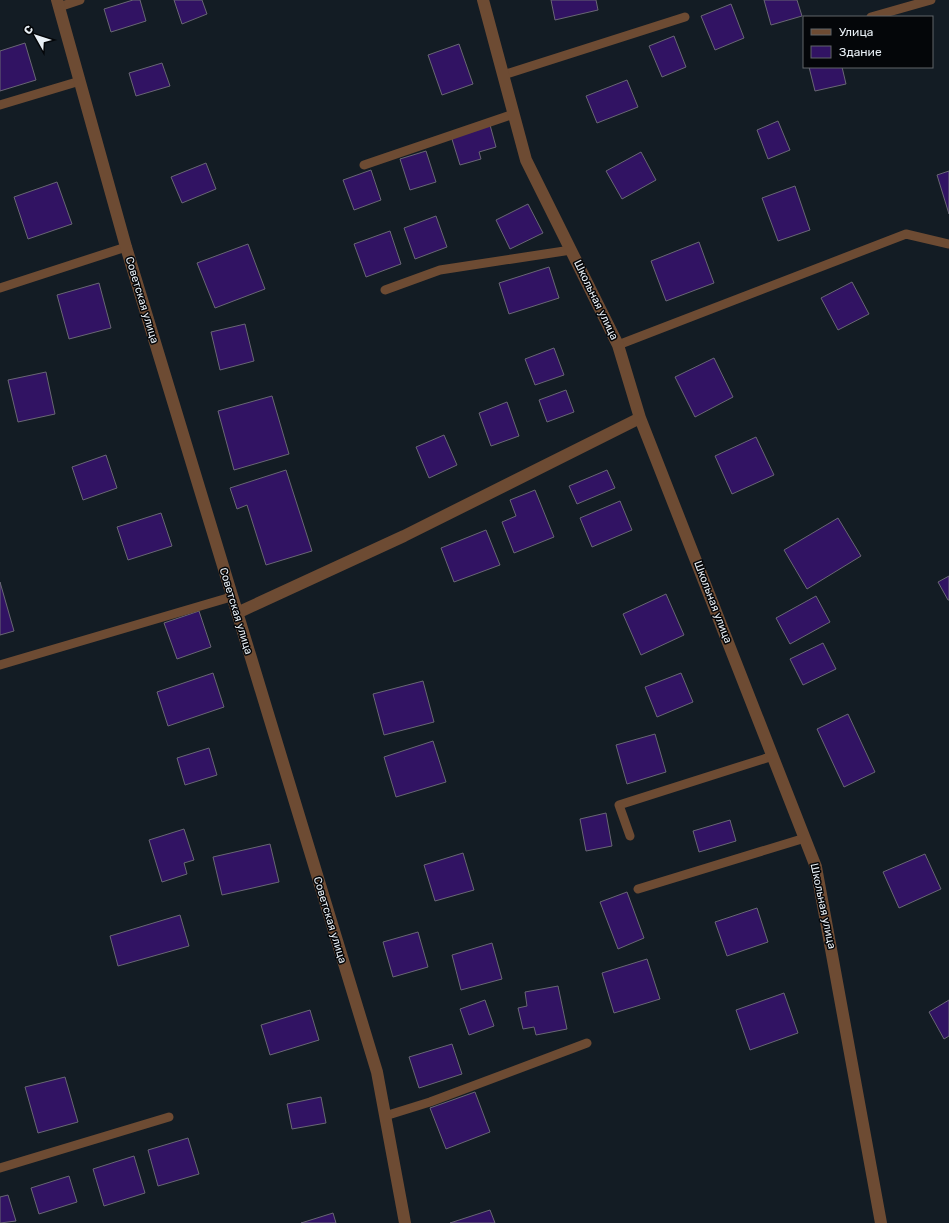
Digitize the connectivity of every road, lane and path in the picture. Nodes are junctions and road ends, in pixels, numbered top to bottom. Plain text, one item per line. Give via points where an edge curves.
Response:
1 (80, 0) edge
2 (483, 0) edge
3 (931, 0) edge
4 (58, 3) edge
5 (875, 16) edge
6 (685, 17) dead end
7 (503, 75) junction
8 (80, 81) junction
9 (0, 105) edge
10 (514, 114) junction
11 (364, 165) dead end
12 (949, 244) edge
13 (126, 247) junction
14 (571, 250) junction
15 (0, 288) edge
16 (385, 290) dead end
17 (618, 345) junction
18 (640, 418) junction
19 (231, 597) junction
20 (237, 613) junction
21 (0, 665) edge
22 (773, 756) junction
23 (630, 836) dead end
24 (805, 838) junction
25 (638, 889) dead end
26 (586, 1043) dead end
27 (385, 1116) junction
28 (169, 1117) dead end
29 (0, 1168) edge
30 (405, 1223) edge
31 (881, 1223) edge

1 - 4 lane
2 - 7 street, Школьная улица
3 - 5 lane
4 - 8 street, Советская улица
6 - 7 lane
7 - 10 street, Школьная улица
8 - 9 lane
8 - 13 street, Советская улица
10 - 11 lane
10 - 14 street, Школьная улица via 526,160
12 - 17 lane via 906,234
13 - 15 lane
13 - 19 street, Советская улица
14 - 16 lane via 440,270
14 - 17 street, Школьная улица
17 - 18 street, Школьная улица
18 - 20 street via 404,536
18 - 22 street, Школьная улица
19 - 20 street, Советская улица
19 - 21 lane
20 - 27 street, Советская улица via 377,1072
22 - 23 lane via 619,805
22 - 24 street, Школьная улица
24 - 25 lane
24 - 31 street, Школьная улица via 816,867
26 - 27 lane via 430,1102
27 - 30 street, Советская улица
28 - 29 lane

